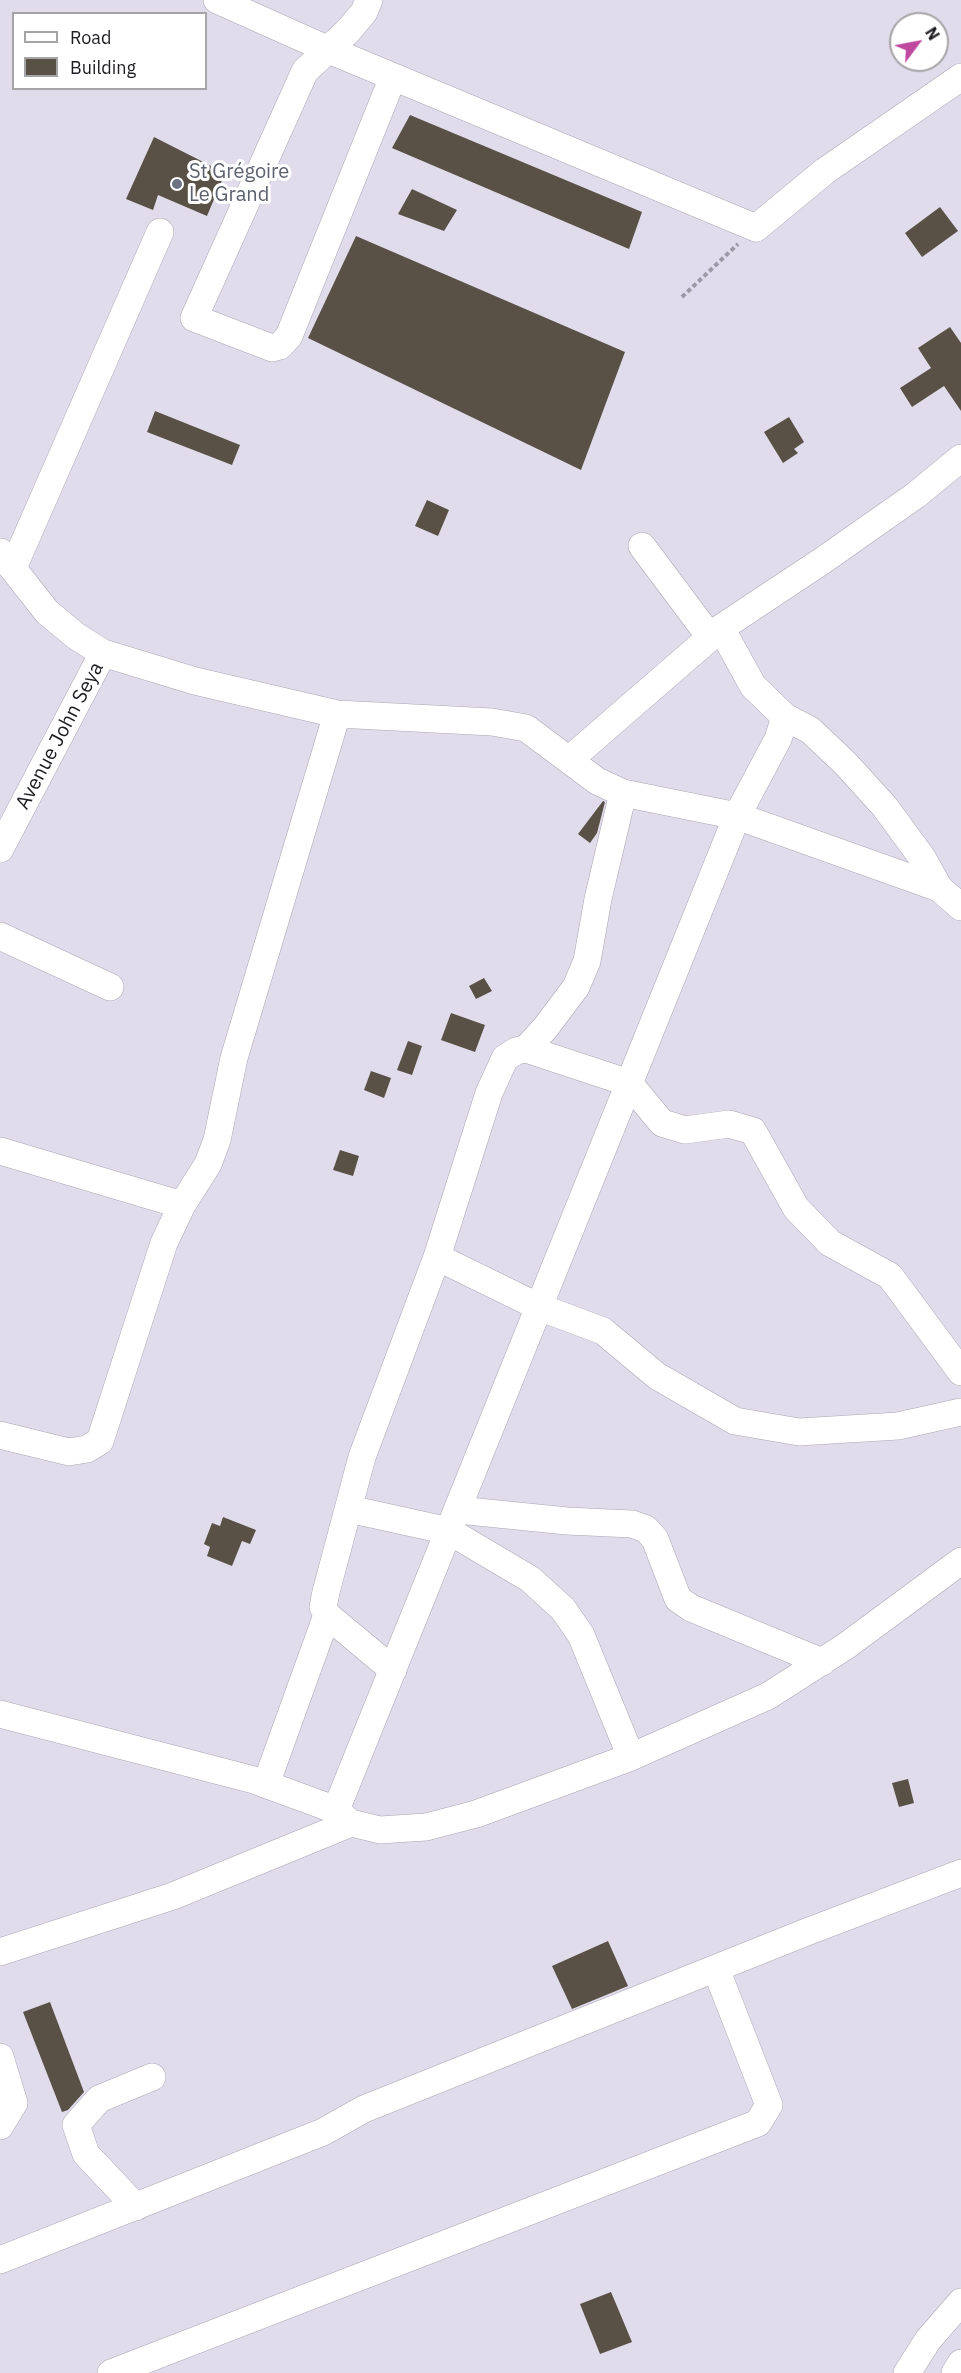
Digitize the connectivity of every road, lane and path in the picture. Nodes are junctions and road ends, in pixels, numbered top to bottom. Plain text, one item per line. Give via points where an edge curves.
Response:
1 (217, 0) edge
2 (369, 0) edge
3 (329, 50) junction
4 (393, 77) junction
5 (961, 77) edge
6 (756, 228) junction
7 (160, 231) dead end
8 (682, 297) dead end
9 (961, 458) edge
10 (642, 546) dead end
11 (7, 560) edge
12 (715, 632) junction
13 (104, 653) junction
14 (337, 714) junction
15 (785, 717) junction
16 (570, 759) junction
17 (623, 793) junction
18 (737, 816) junction
19 (0, 849) edge
20 (939, 888) junction
21 (961, 907) edge
22 (0, 936) edge
23 (111, 987) dead end
24 (526, 1049) junction
25 (629, 1083) junction
26 (0, 1151) edge
27 (182, 1205) junction
28 (437, 1257) junction
29 (539, 1307) junction
30 (961, 1372) edge
31 (961, 1412) edge
32 (0, 1435) edge
33 (349, 1509) junction
34 (454, 1520) junction
35 (961, 1562) edge
36 (327, 1615) junction
37 (822, 1662) junction
38 (393, 1670) junction
39 (0, 1713) edge
40 (631, 1757) junction
41 (266, 1784) junction
42 (343, 1816) junction
43 (961, 1873) edge
44 (0, 1952) edge
45 (716, 1969) junction
46 (0, 2057) edge
47 (152, 2077) dead end
48 (0, 2126) edge
49 (136, 2207) junction
50 (0, 2260) edge
51 (961, 2302) edge
52 (961, 2363) edge
53 (111, 2373) edge
54 (907, 2373) edge
55 (955, 2373) edge

1 - 3 street
2 - 3 street via 364,12
3 - 4 street
3 - 4 street via 304,71 194,318 272,348 289,336
4 - 6 street
5 - 6 street via 825,171
6 - 8 path
7 - 11 street
9 - 12 street via 916,495
10 - 12 street
11 - 13 street via 47,612
12 - 15 street via 762,697
12 - 16 street
13 - 14 street via 195,681
13 - 19 street, Avenue John Seya
14 - 16 street via 526,728
14 - 27 street via 234,1059 218,1140
15 - 18 street via 778,739
15 - 20 street via 810,730 885,807
16 - 17 street via 597,781
17 - 18 street
17 - 24 street via 587,961 576,987
18 - 20 street
18 - 25 street
20 - 21 street
22 - 23 street
24 - 25 street
24 - 28 street via 516,1050 505,1058 489,1093
25 - 29 street
25 - 30 street via 662,1123 685,1130 729,1124 753,1131 796,1208 830,1243 890,1276
26 - 27 street
27 - 32 street via 164,1243 100,1441 87,1449 69,1452
28 - 29 street
28 - 33 street via 362,1457
29 - 31 street via 603,1331 657,1376 735,1420 799,1432 898,1426
29 - 34 street
33 - 34 street
33 - 36 street via 326,1592 323,1607
34 - 37 street via 632,1524 646,1529 655,1539 678,1599 691,1608
34 - 38 street
34 - 40 street via 562,1609 581,1635
35 - 37 street
36 - 38 street
36 - 41 street
37 - 40 street via 768,1696
38 - 42 street
39 - 41 street
40 - 42 street via 476,1814 426,1827 380,1830
41 - 42 street
42 - 44 street via 173,1896
43 - 45 street
45 - 49 street via 364,2109 323,2132
45 - 53 street via 769,2106 758,2123
46 - 48 street via 15,2103
47 - 49 street via 99,2099 76,2125 86,2154
49 - 50 street
51 - 54 street via 928,2340
52 - 55 street

